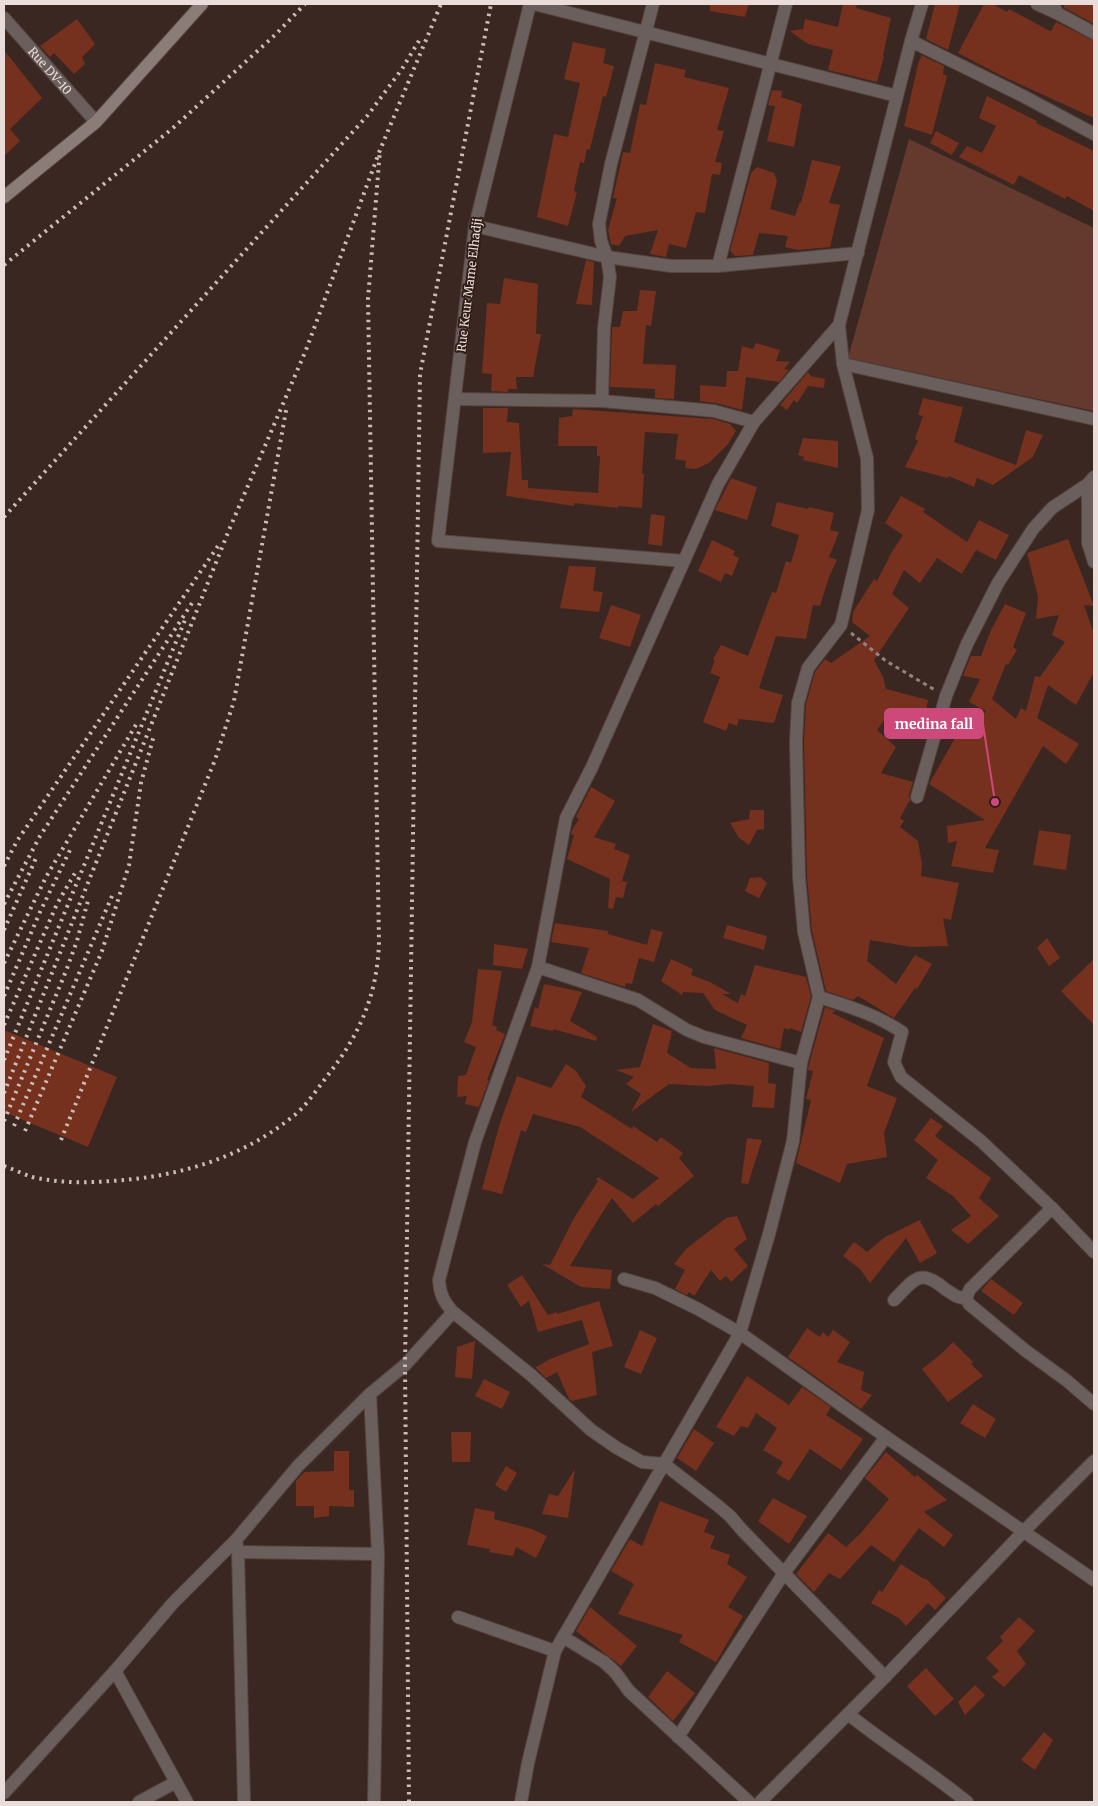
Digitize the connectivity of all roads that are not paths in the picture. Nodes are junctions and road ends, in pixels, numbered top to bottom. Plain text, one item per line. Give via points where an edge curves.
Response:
1 (202, 4) edge
2 (532, 4) edge
3 (653, 4) edge
4 (786, 4) edge
5 (922, 4) edge
6 (1038, 4) edge
7 (1055, 7) edge
8 (4, 18) edge
9 (646, 32) junction
10 (1094, 33) edge
11 (911, 41) junction
12 (769, 63) junction
13 (898, 96) junction
14 (96, 122) junction
15 (1094, 134) edge
16 (4, 197) edge
17 (475, 226) junction
18 (858, 253) junction
19 (608, 257) junction
20 (718, 266) junction
21 (839, 324) junction
22 (843, 364) junction
23 (455, 399) junction
24 (602, 402) junction
25 (1094, 419) edge
26 (754, 422) junction
27 (1091, 480) edge
28 (684, 561) junction
29 (1094, 562) edge
30 (917, 796) dead end
31 (538, 967) junction
32 (819, 997) junction
33 (801, 1063) junction
34 (1052, 1208) junction
35 (1094, 1252) edge
36 (624, 1279) dead end
37 (966, 1298) junction
38 (894, 1300) dead end
39 (453, 1312) junction
40 (740, 1332) junction
41 (370, 1394) junction
42 (1094, 1404) edge
43 (886, 1438) junction
44 (1094, 1461) edge
45 (664, 1464) junction
46 (1023, 1532) junction
47 (237, 1546) junction
48 (378, 1554) junction
49 (784, 1574) junction
50 (1094, 1580) edge
51 (458, 1618) dead end
52 (563, 1637) junction
53 (555, 1651) junction
54 (115, 1671) junction
55 (886, 1678) junction
56 (848, 1714) junction
57 (678, 1737) junction
58 (176, 1782) junction
59 (4, 1794) edge
60 (138, 1802) edge
61 (187, 1802) edge
62 (244, 1802) edge
63 (374, 1802) edge
64 (520, 1802) edge
65 (749, 1802) edge
66 (760, 1802) edge
67 (968, 1802) edge

1 - 14 street
2 - 9 street
2 - 17 street, Rue Keur Mame Elhadji
3 - 9 street
4 - 12 street
5 - 11 street
6 - 7 street
7 - 10 street
8 - 14 street, Rue DV-10
9 - 12 street
9 - 19 street via 611,164 599,224 601,241
11 - 13 street
11 - 15 street
12 - 13 street
12 - 20 street
13 - 18 street
14 - 16 street
17 - 19 street
17 - 23 street, Rue Keur Mame Elhadji
18 - 20 street
18 - 21 street
19 - 20 street via 671,266
19 - 24 street via 610,277 604,328
21 - 22 street
21 - 26 street
22 - 25 street
22 - 32 street via 867,458 868,510 841,625 808,668 798,703 796,741 799,877 804,932
23 - 24 street
23 - 28 street, Rue Keur Mame Elhadji via 438,541
24 - 26 street via 714,411
26 - 28 street via 718,484
27 - 29 street via 1088,543
27 - 30 street via 1052,508 1033,529 982,612 946,696
28 - 31 street via 566,818
31 - 33 street via 638,1000 704,1037
31 - 39 street via 476,1142 439,1280 443,1301
32 - 33 street
32 - 34 street via 858,1009 902,1032 894,1062 901,1076 981,1141
33 - 40 street via 793,1141
34 - 35 street
34 - 37 street via 970,1289
36 - 40 street via 656,1288
37 - 38 street via 953,1296 930,1277 923,1276 913,1281
37 - 42 street via 969,1304
39 - 41 street via 405,1365
39 - 45 street via 531,1375 591,1430 642,1462
40 - 43 street
40 - 45 street
41 - 47 street via 298,1466
41 - 48 street
43 - 46 street
43 - 49 street
44 - 46 street
45 - 49 street via 730,1516
45 - 52 street
46 - 50 street
46 - 55 street
47 - 48 street
47 - 54 street via 173,1603
47 - 62 street
48 - 63 street
49 - 55 street
49 - 57 street
51 - 53 street
52 - 53 street
52 - 57 street via 604,1662 629,1691
53 - 64 street
54 - 58 street
54 - 59 street
55 - 56 street
56 - 66 street
56 - 67 street
57 - 65 street
58 - 60 street
58 - 61 street

